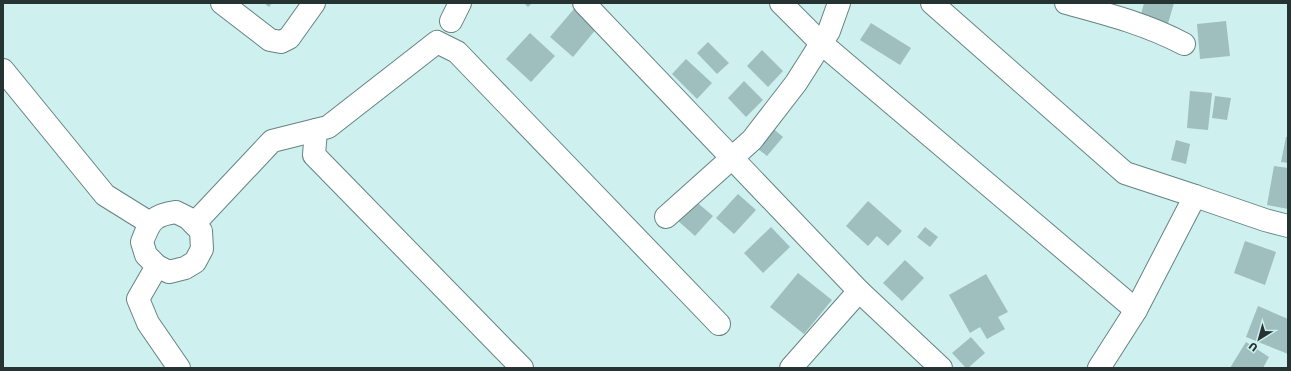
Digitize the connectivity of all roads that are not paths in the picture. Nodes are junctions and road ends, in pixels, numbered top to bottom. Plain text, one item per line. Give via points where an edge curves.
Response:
1 (222, 3) edge
2 (314, 3) edge
3 (584, 3) edge
4 (781, 3) edge
5 (839, 3) edge
6 (932, 3) edge
7 (1066, 3) edge
8 (821, 44) junction
9 (1184, 44) dead end
10 (3, 70) edge
11 (316, 130) junction
12 (733, 156) junction
13 (1195, 196) junction
14 (666, 217) dead end
15 (150, 223) junction
16 (194, 224) junction
17 (1288, 226) edge
18 (157, 266) junction
19 (860, 291) junction
20 (1136, 310) junction
21 (719, 324) dead end
22 (179, 368) edge
23 (522, 368) edge
24 (791, 368) edge
25 (941, 368) edge
26 (1098, 368) edge

1 - 2 street via 270,40 281,42 289,38
3 - 12 street
4 - 8 street
5 - 8 street via 829,31
6 - 13 street via 1125,173
7 - 9 street via 1138,23
8 - 12 street via 772,116 752,140
8 - 20 street
10 - 15 street via 105,195
11 - 16 street via 272,141
11 - 21 street via 328,126 437,42 444,45 457,52
11 - 23 street via 314,155
12 - 14 street
12 - 19 street
13 - 17 street
13 - 20 street
15 - 16 street via 161,214 176,212
15 - 18 street via 142,242 146,255
16 - 18 street via 201,231 202,249 195,262 185,268 169,272
18 - 22 street via 138,299 148,323
19 - 24 street
19 - 25 street
20 - 26 street

